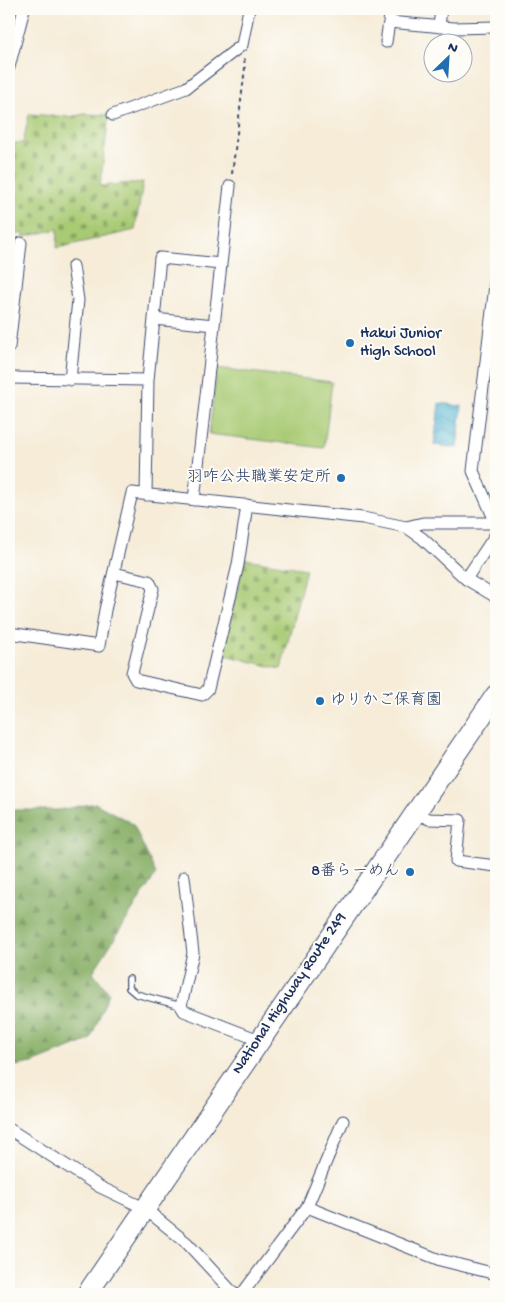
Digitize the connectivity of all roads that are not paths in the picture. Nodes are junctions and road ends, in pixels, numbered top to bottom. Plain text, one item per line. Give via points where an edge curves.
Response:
1 (24, 9) edge
2 (249, 9) edge
3 (391, 9) edge
4 (441, 9) edge
5 (389, 22) junction
6 (439, 27) junction
7 (496, 27) edge
8 (386, 42) dead end
9 (9, 67) edge
10 (113, 115) dead end
11 (230, 186) road end
12 (20, 243) dead end
13 (221, 264) junction
14 (73, 266) dead end
15 (496, 274) edge
16 (495, 294) edge
17 (154, 319) junction
18 (214, 325) junction
19 (9, 347) edge
20 (9, 378) edge
21 (70, 380) junction
22 (148, 380) junction
23 (146, 495) junction
24 (194, 500) junction
25 (247, 506) junction
26 (496, 523) edge
27 (406, 528) junction
28 (496, 534) edge
29 (114, 573) junction
30 (466, 579) junction
31 (496, 598) edge
32 (9, 633) edge
33 (496, 695) edge
34 (414, 812) junction
35 (496, 866) edge
36 (184, 877) dead end
37 (129, 979) dead end
38 (181, 1006) junction
39 (259, 1040) junction
40 (343, 1121) dead end
41 (9, 1128) edge
42 (307, 1207) junction
43 (144, 1208) junction
44 (496, 1274) edge
45 (87, 1294) edge
46 (234, 1294) edge
47 (242, 1294) edge

1 - 9 street
2 - 10 street via 242,45 186,88
3 - 5 street
4 - 6 street
5 - 6 street
5 - 8 street
6 - 7 street
11 - 13 street
12 - 19 street
13 - 17 street via 160,258
13 - 18 street
14 - 21 street via 78,300
15 - 16 street
16 - 26 street via 473,471
17 - 18 street
17 - 22 street
18 - 24 street
20 - 21 street
21 - 22 street
22 - 23 street
23 - 24 street
23 - 29 street via 132,493
24 - 25 street
25 - 27 street via 363,518
25 - 29 street via 238,565 208,689 202,695 136,680 132,673 153,588 149,581
26 - 27 street via 423,523
27 - 30 street via 422,538
28 - 30 street
29 - 32 street via 99,646
30 - 31 street
33 - 34 highway, National Highway Route 249
34 - 35 street via 429,819 460,820 456,861
34 - 39 highway, National Highway Route 249
36 - 38 street via 193,953
37 - 38 lane via 129,988 136,994
38 - 39 street via 184,1011
39 - 43 highway, National Highway Route 249
40 - 42 street
41 - 43 street via 100,1187
42 - 44 street via 440,1260
42 - 47 street
43 - 45 highway, National Highway Route 249
43 - 46 street via 187,1243

